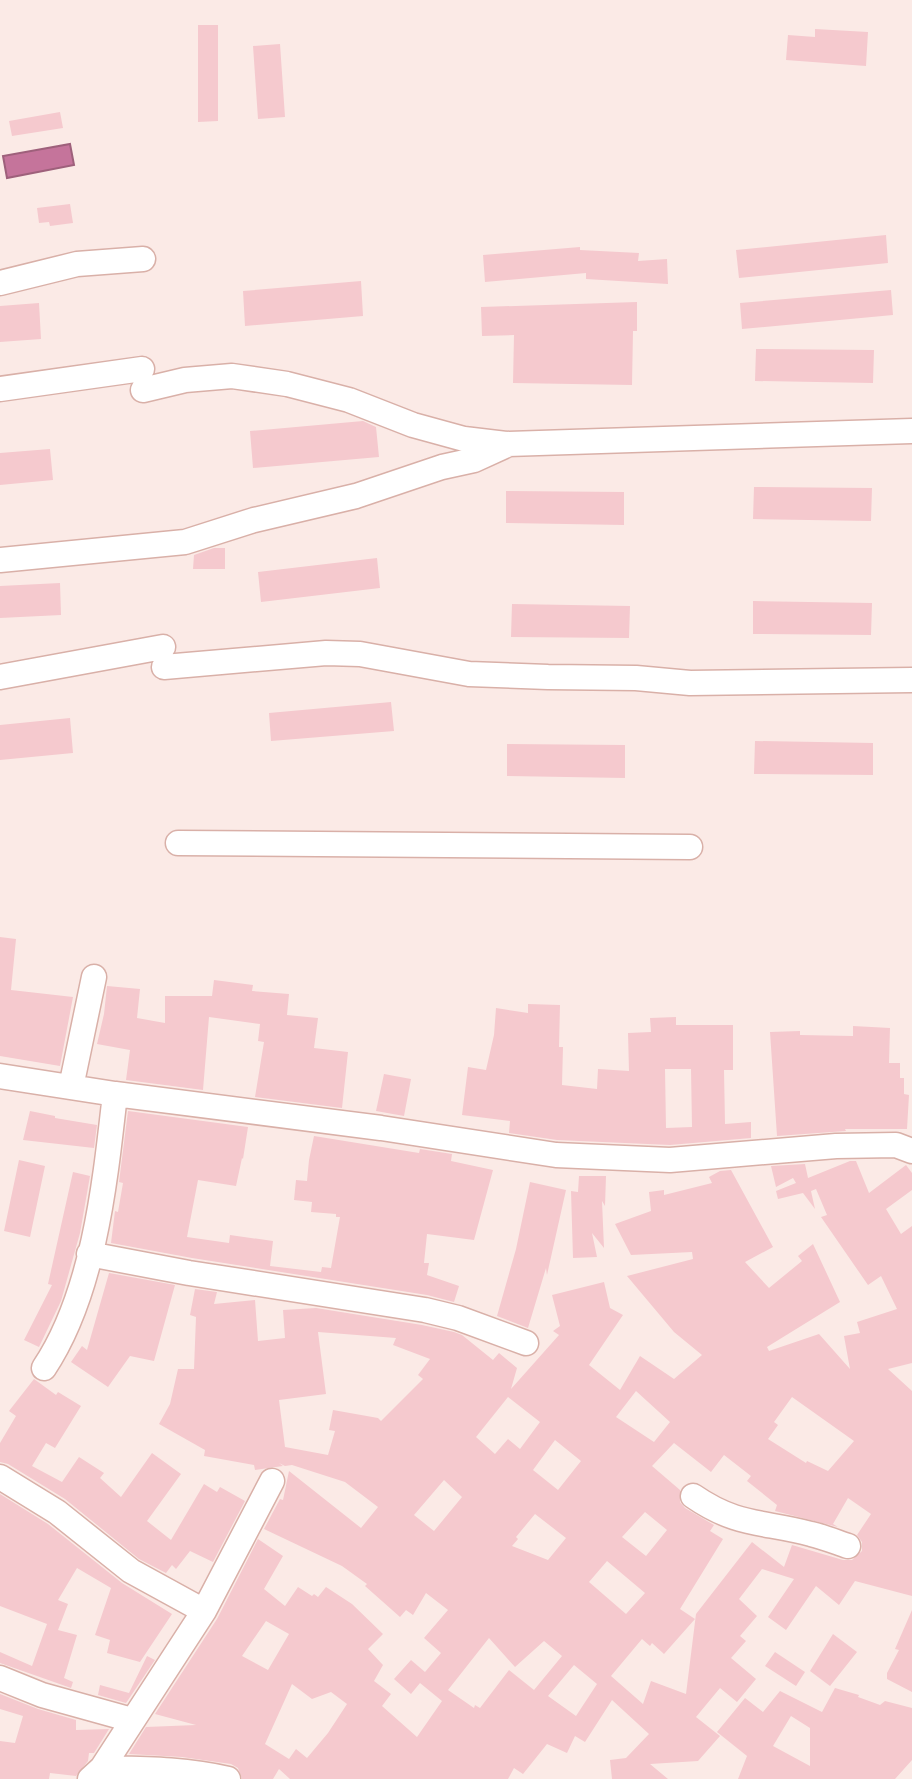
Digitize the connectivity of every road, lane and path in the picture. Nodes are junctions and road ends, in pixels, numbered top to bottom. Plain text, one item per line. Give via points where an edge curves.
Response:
1 (143, 259) dead end
2 (0, 283) edge
3 (0, 389) edge
4 (912, 431) edge
5 (510, 444) junction
6 (0, 560) edge
7 (0, 677) edge
8 (912, 680) edge
9 (178, 843) dead end
10 (690, 848) dead end
11 (94, 977) dead end
12 (0, 1076) edge
13 (71, 1087) junction
14 (115, 1094) junction
15 (912, 1151) edge
16 (89, 1254) junction
17 (526, 1343) dead end
18 (44, 1368) dead end
19 (0, 1477) edge
20 (272, 1481) dead end
21 (693, 1496) dead end
22 (848, 1546) dead end
23 (204, 1611) junction
24 (0, 1678) edge
25 (132, 1720) junction
26 (98, 1775) edge
27 (228, 1779) edge

1 - 2 street via 77,264
3 - 5 street via 233,376 349,400 464,439
4 - 5 street
5 - 6 street via 474,460 356,496 185,542
7 - 8 street via 164,657 326,653 360,654 469,674 690,683
9 - 10 street
11 - 13 street
12 - 13 street
13 - 14 street
14 - 15 street via 556,1155 670,1160 836,1146 896,1145
14 - 16 street
16 - 17 street via 425,1310
16 - 18 street via 77,1305
19 - 23 street via 57,1512 131,1571
20 - 23 street
21 - 22 street via 739,1520 810,1533
23 - 25 street
24 - 25 street
25 - 26 street
26 - 27 street via 174,1770

